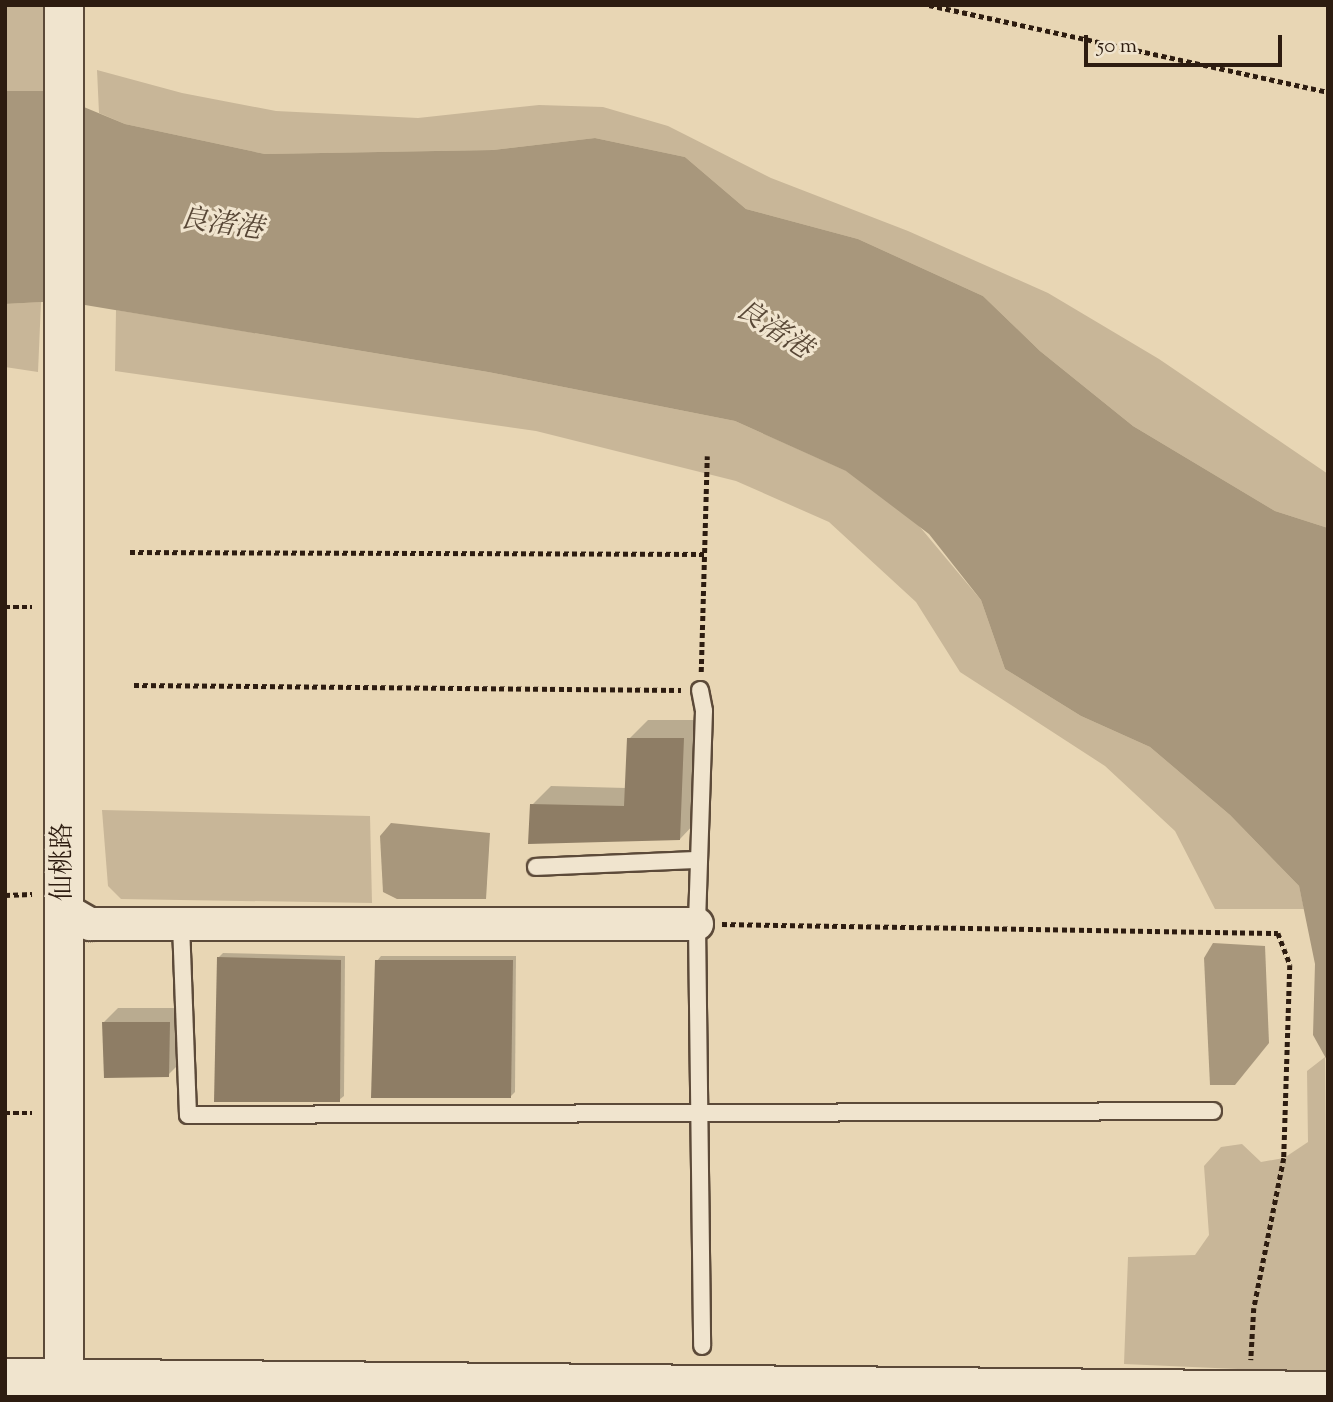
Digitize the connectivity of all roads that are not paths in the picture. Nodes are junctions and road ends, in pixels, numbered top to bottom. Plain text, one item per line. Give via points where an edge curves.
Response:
1 (64, 5) edge
2 (700, 690) road end
3 (699, 860) junction
4 (536, 867) dead end
5 (64, 909) junction
6 (180, 924) junction
7 (697, 924) junction
8 (699, 1111) junction
9 (1213, 1111) dead end
10 (702, 1346) dead end
11 (5, 1378) edge
12 (64, 1387) edge
13 (1328, 1391) edge

1 - 5 street, 仙桃路
2 - 3 lane via 704,711
3 - 4 lane
3 - 7 lane
5 - 6 street via 90,924
5 - 12 street, 仙桃路
6 - 7 street
6 - 8 lane via 188,1115
7 - 8 lane
8 - 9 lane
8 - 10 lane
11 - 12 street
12 - 13 street

